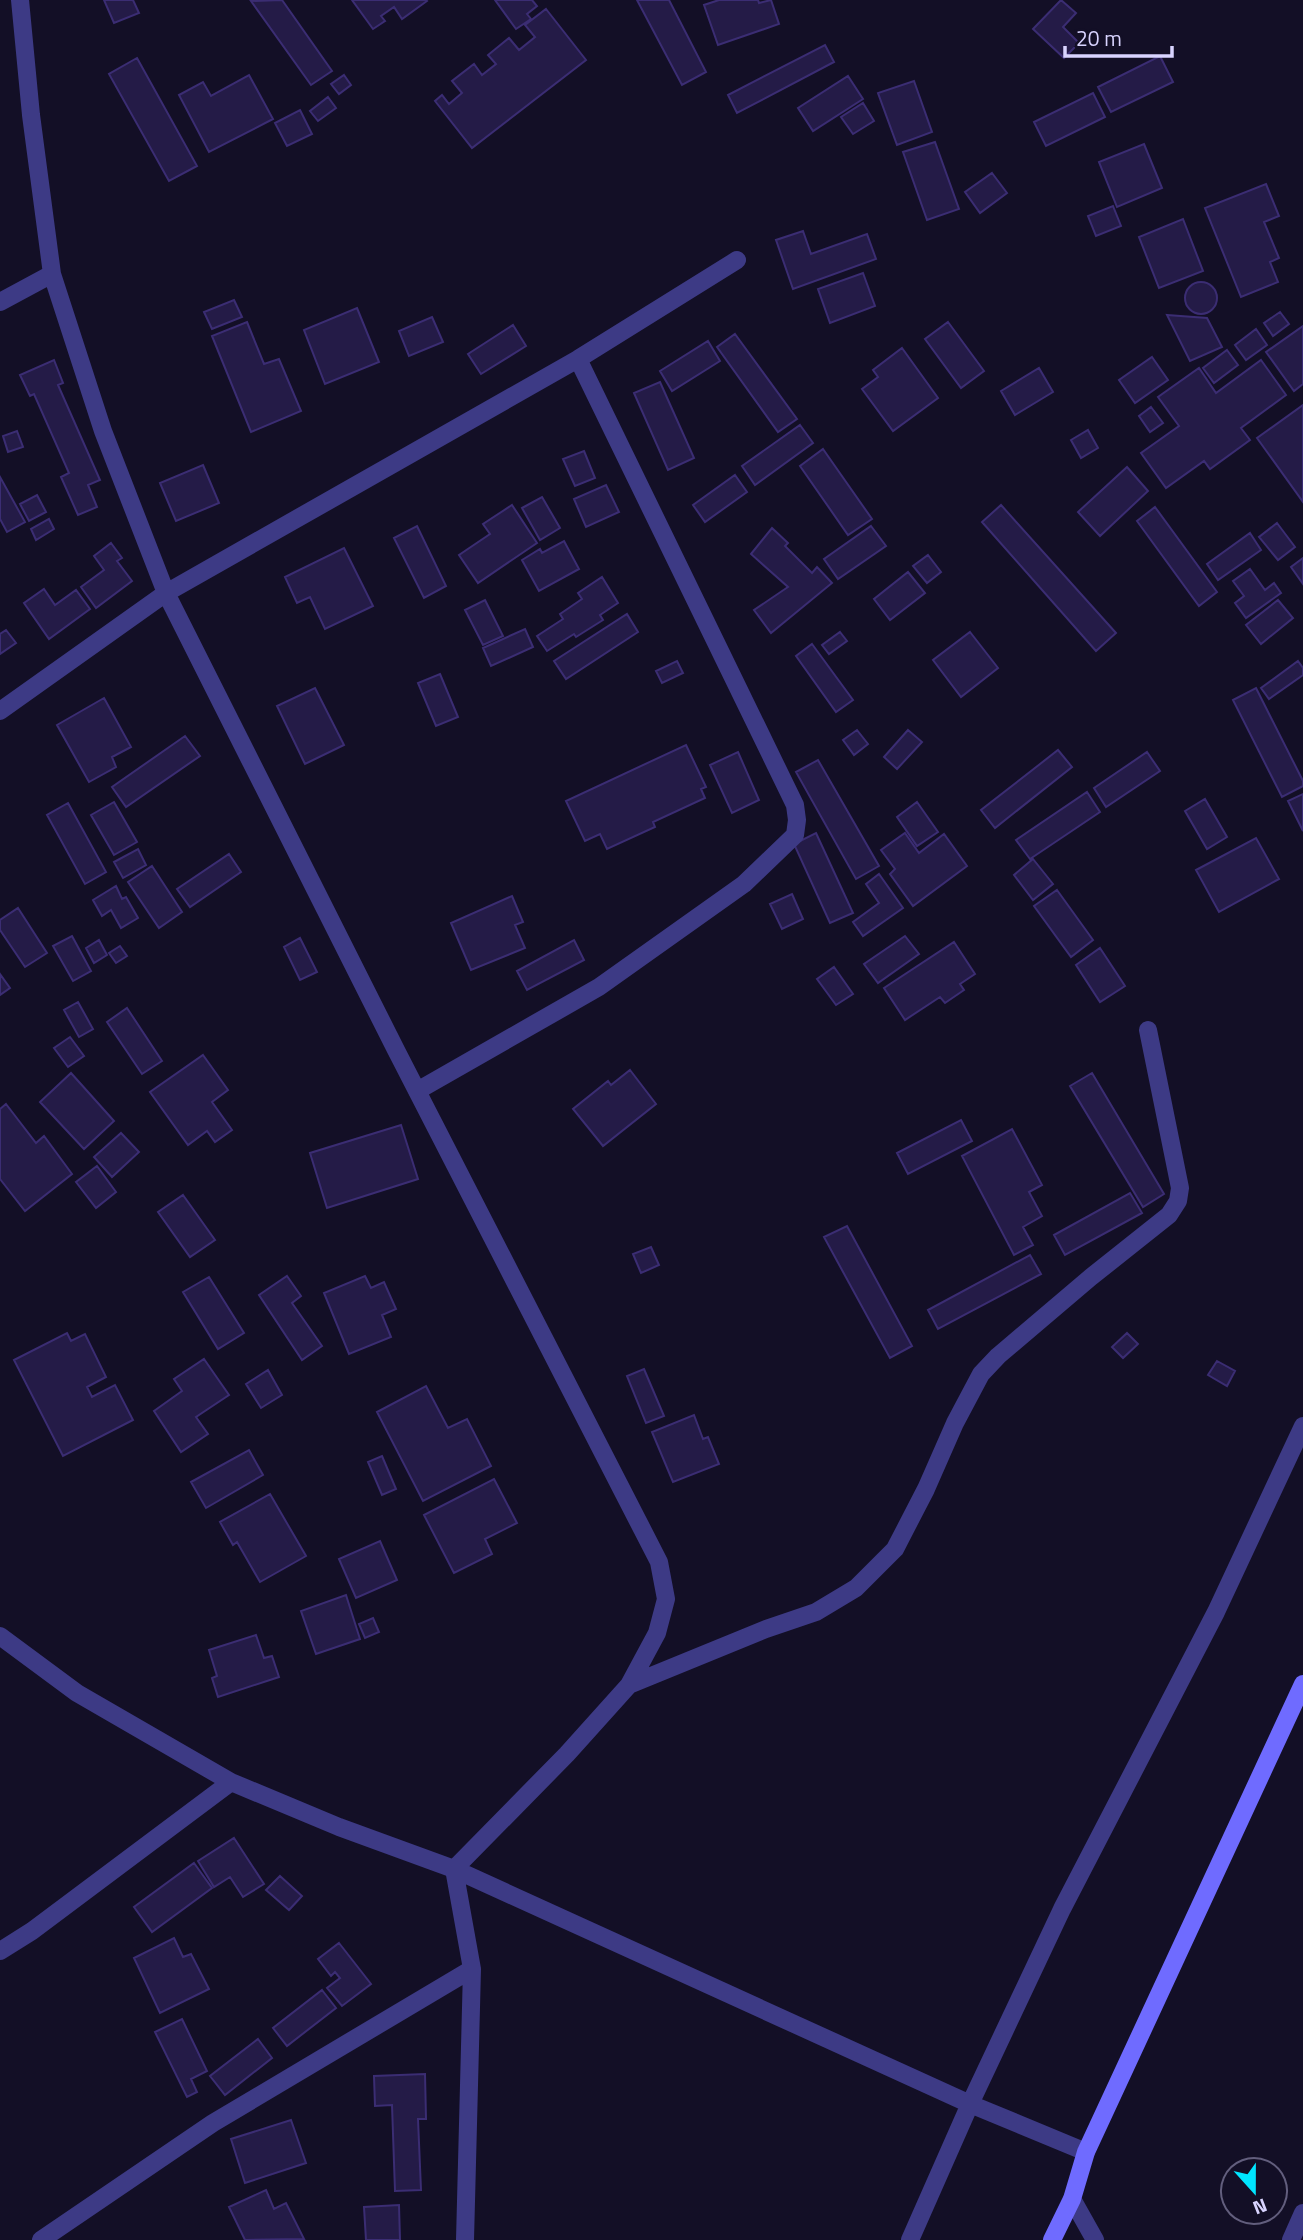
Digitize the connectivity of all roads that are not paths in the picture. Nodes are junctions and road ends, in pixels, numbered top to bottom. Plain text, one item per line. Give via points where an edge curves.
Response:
1 (20, 0) edge
2 (737, 260) dead end
3 (52, 274) junction
4 (0, 302) edge
5 (578, 359) junction
6 (166, 593) junction
7 (0, 711) edge
8 (1147, 1030) dead end
9 (417, 1091) junction
10 (1303, 1426) edge
11 (0, 1636) edge
12 (1303, 1684) edge
13 (629, 1685) junction
14 (231, 1782) junction
15 (454, 1869) junction
16 (0, 1951) edge
17 (472, 1969) junction
18 (970, 2104) junction
19 (1086, 2152) junction
20 (1072, 2199) junction
21 (1303, 2214) edge
22 (41, 2240) edge
23 (465, 2240) edge
24 (910, 2240) edge
25 (1052, 2240) edge
26 (1096, 2240) edge
27 (1291, 2240) edge

1 - 3 street
2 - 5 street
3 - 4 street
3 - 6 street via 103,431
5 - 6 street
5 - 9 street via 795,805 795,835 744,884 600,987
6 - 7 street
6 - 9 street
8 - 13 street via 1180,1188 1169,1215 981,1374 895,1549 856,1588 816,1612
9 - 13 street via 659,1562 666,1599 657,1633
10 - 18 street via 1216,1612 1062,1909
11 - 14 street via 77,1693
12 - 19 main road
13 - 15 street
14 - 15 street
14 - 16 street
15 - 17 street
15 - 18 street
17 - 22 street via 213,2123
17 - 23 street
18 - 19 street
18 - 24 street
19 - 20 main road
20 - 25 main road
20 - 26 street
21 - 27 street

